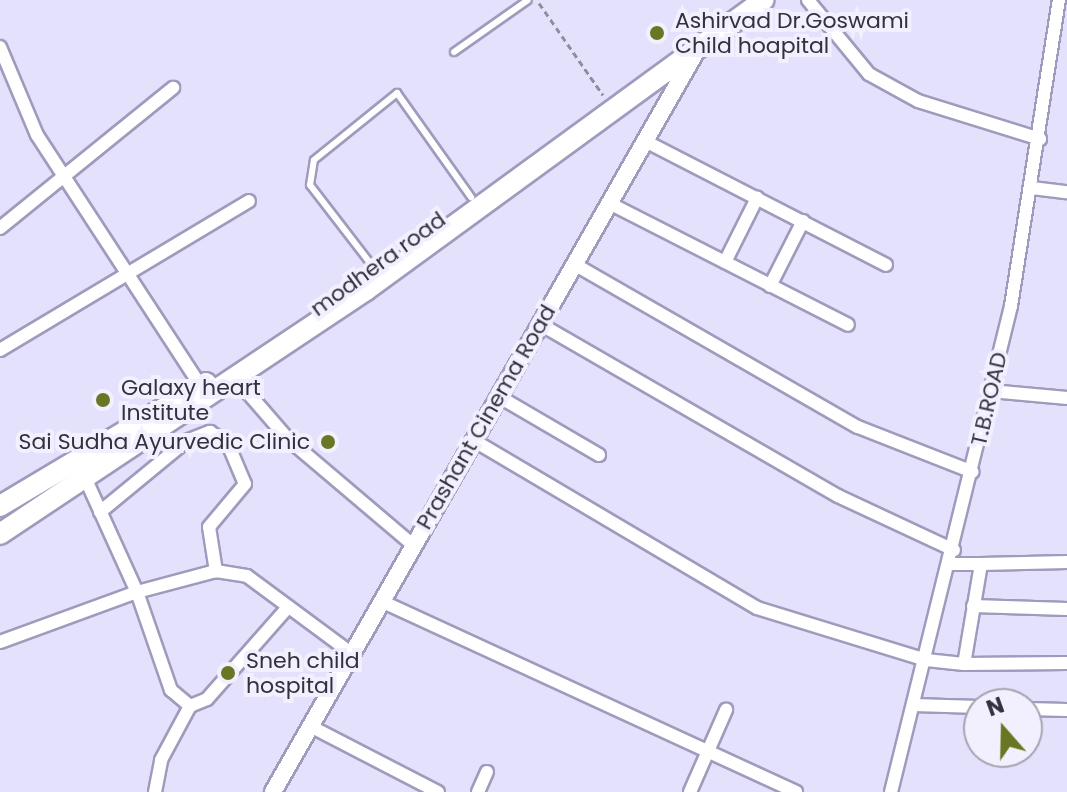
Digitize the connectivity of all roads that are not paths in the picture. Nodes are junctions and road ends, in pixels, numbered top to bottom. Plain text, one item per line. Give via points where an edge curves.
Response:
1 (528, 0) edge
2 (742, 0) edge
3 (764, 0) edge
4 (808, 0) edge
5 (1059, 0) edge
6 (701, 44) junction
7 (0, 47) edge
8 (454, 52) dead end
9 (173, 88) dead end
10 (1040, 139) junction
11 (645, 141) junction
12 (64, 176) junction
13 (1032, 188) junction
14 (1067, 192) edge
15 (471, 197) junction
16 (757, 198) junction
17 (249, 201) dead end
18 (609, 203) junction
19 (803, 221) junction
20 (0, 228) edge
21 (725, 262) junction
22 (574, 264) junction
23 (886, 265) dead end
24 (374, 268) junction
25 (129, 277) junction
26 (770, 286) junction
27 (540, 324) junction
28 (848, 325) dead end
29 (0, 350) edge
30 (236, 379) junction
31 (991, 391) junction
32 (205, 392) junction
33 (498, 396) junction
34 (1067, 398) edge
35 (473, 440) junction
36 (599, 455) dead end
37 (973, 472) junction
38 (87, 482) junction
39 (0, 506) edge
40 (100, 512) junction
41 (0, 534) edge
42 (413, 545) junction
43 (953, 557) junction
44 (1067, 562) edge
45 (981, 564) junction
46 (216, 571) junction
47 (137, 592) junction
48 (381, 601) junction
49 (973, 606) junction
50 (288, 607) junction
51 (1067, 609) edge
52 (0, 642) edge
53 (351, 653) junction
54 (926, 660) junction
55 (1067, 663) edge
56 (964, 664) junction
57 (914, 705) junction
58 (190, 706) junction
59 (963, 707) edge
60 (1043, 709) edge
61 (726, 710) dead end
62 (1067, 710) edge
63 (310, 726) junction
64 (708, 752) junction
65 (487, 772) dead end
66 (155, 792) edge
67 (273, 792) edge
68 (438, 792) edge
69 (478, 792) edge
70 (690, 792) edge
71 (796, 792) edge
72 (891, 792) edge

1 - 8 lane
2 - 15 main road, modhera road
3 - 6 main road
4 - 10 street via 869,74 918,101
5 - 10 street, T.B.ROAD
6 - 11 street, Prashant Cinema Road
6 - 30 main road
7 - 12 street
9 - 12 street
10 - 13 street, T.B.ROAD
11 - 16 street
11 - 18 street, Prashant Cinema Road
12 - 20 street
12 - 25 street
13 - 14 street
13 - 31 street, T.B.ROAD
15 - 24 main road, modhera road
15 - 24 lane via 397,93 314,160 310,185
16 - 19 street
16 - 21 street
17 - 25 street
18 - 21 street
18 - 22 street, Prashant Cinema Road
19 - 23 street
19 - 26 street
21 - 26 street
22 - 27 street, Prashant Cinema Road
22 - 37 street via 858,427
24 - 32 main road, modhera road
25 - 29 street
25 - 32 street
26 - 28 street
27 - 33 street, Prashant Cinema Road
27 - 43 street
30 - 32 main road
30 - 42 street via 288,439
31 - 34 street
31 - 37 street, T.B.ROAD
32 - 38 main road
32 - 39 main road, modhera road
33 - 35 street, Prashant Cinema Road
33 - 36 street
35 - 42 street, Prashant Cinema Road
35 - 54 street via 757,608
37 - 43 street, T.B.ROAD
38 - 40 street
38 - 41 main road
40 - 46 street via 186,441 210,432 228,444 245,484 209,527
40 - 47 street
42 - 48 street, Prashant Cinema Road
43 - 45 street
43 - 54 street, T.B.ROAD
44 - 45 street
45 - 49 street
46 - 47 street
46 - 50 street via 247,576
47 - 52 street
47 - 58 street via 171,690
48 - 53 street, Prashant Cinema Road
48 - 64 street
49 - 51 street
49 - 56 street
50 - 53 street
50 - 58 street via 207,699
53 - 63 street, Prashant Cinema Road
54 - 56 street
54 - 57 street, T.B.ROAD
55 - 56 street
57 - 59 street
57 - 72 street, T.B.ROAD
58 - 66 street via 161,760
60 - 62 street
61 - 64 street
63 - 67 street, Prashant Cinema Road
63 - 68 street
64 - 70 street
64 - 71 street
65 - 69 street

